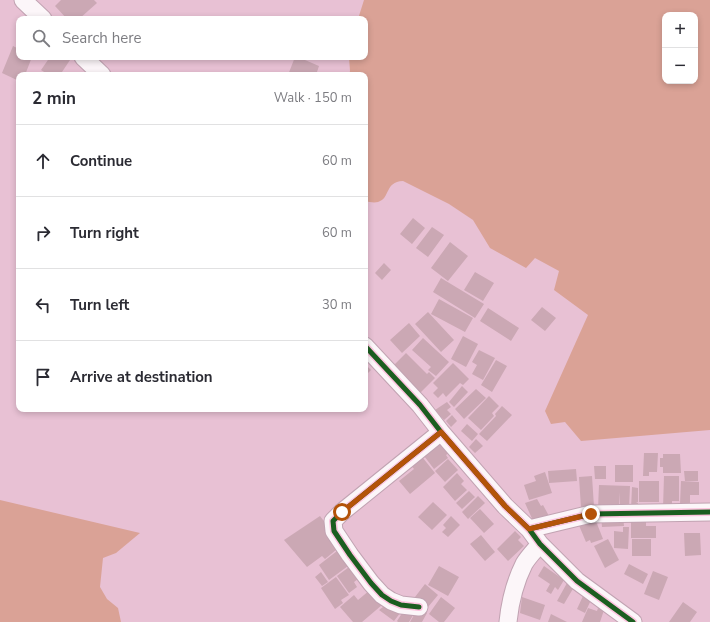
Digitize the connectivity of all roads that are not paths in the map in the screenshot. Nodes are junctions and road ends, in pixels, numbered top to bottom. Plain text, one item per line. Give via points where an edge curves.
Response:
1 (23, 0) edge
2 (40, 16) edge
3 (86, 60) edge
4 (99, 72) edge
5 (368, 349) edge
6 (441, 432) junction
7 (710, 512) edge
8 (529, 529) junction
9 (540, 544) junction
10 (419, 606) dead end
11 (508, 622) edge
12 (633, 622) edge

1 - 2 street
3 - 4 street
5 - 6 street via 420,405
6 - 8 street via 505,506
6 - 10 street via 333,521 334,531 371,584 391,601 401,605
7 - 8 street via 591,514
8 - 9 street
9 - 11 street via 524,563 510,605
9 - 12 street via 577,581

